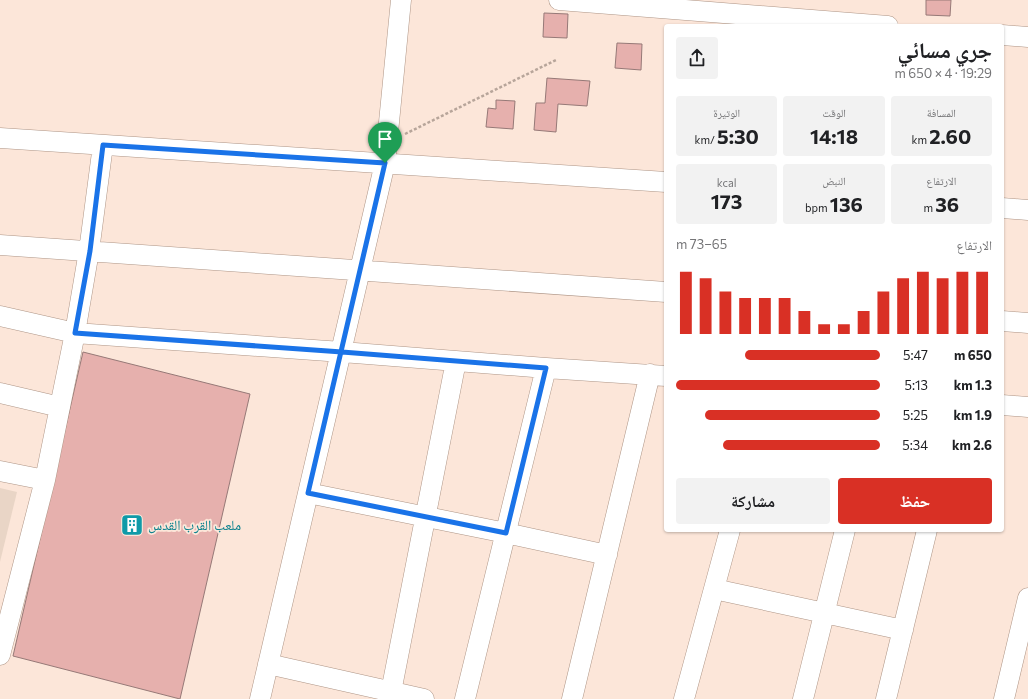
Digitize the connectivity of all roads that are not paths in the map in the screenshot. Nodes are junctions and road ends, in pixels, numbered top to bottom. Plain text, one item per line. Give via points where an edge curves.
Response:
1 (401, 0) edge
2 (559, 0) edge
3 (863, 24) edge
4 (1004, 35) edge
5 (1028, 37) edge
6 (0, 138) edge
7 (103, 145) junction
8 (385, 163) junction
9 (664, 182) edge
10 (1004, 208) edge
11 (1028, 210) edge
12 (0, 245) edge
13 (90, 251) junction
14 (361, 270) junction
15 (664, 292) edge
16 (0, 316) edge
17 (1004, 321) edge
18 (1028, 323) edge
19 (75, 333) junction
20 (342, 352) junction
21 (456, 361) junction
22 (546, 368) junction
23 (658, 375) edge
24 (0, 392) edge
25 (1004, 405) edge
26 (60, 407) junction
27 (1028, 407) edge
28 (0, 471) edge
29 (45, 480) junction
30 (308, 493) junction
31 (426, 516) junction
32 (729, 532) edge
33 (845, 532) edge
34 (927, 532) edge
35 (506, 533) junction
36 (606, 555) junction
37 (714, 589) junction
38 (1028, 598) edge
39 (825, 613) junction
40 (903, 630) junction
41 (0, 655) edge
42 (268, 664) junction
43 (391, 692) junction
44 (260, 699) edge
45 (424, 699) edge
46 (465, 699) edge
47 (572, 699) edge
48 (684, 699) edge
49 (803, 699) edge
50 (886, 699) edge
51 (1004, 699) edge

1 - 8 street
2 - 3 street
4 - 5 street
6 - 7 street
7 - 8 street
7 - 13 street
8 - 9 street
8 - 14 street
10 - 11 street
12 - 13 street
13 - 14 street
13 - 19 street
14 - 15 street
14 - 20 street
16 - 19 street
17 - 18 street
19 - 20 street
19 - 26 street
20 - 21 street
20 - 30 street
21 - 22 street
21 - 31 street
22 - 23 street
22 - 35 street
23 - 36 street
24 - 26 street
25 - 27 street
26 - 29 street
28 - 29 street
29 - 41 street
30 - 31 street
30 - 42 street
31 - 35 street
31 - 43 street
32 - 37 street
33 - 39 street
34 - 40 street
35 - 36 street
35 - 46 street
36 - 47 street
37 - 39 street
37 - 48 street
38 - 51 street
39 - 40 street
39 - 49 street
40 - 50 street
42 - 43 street
42 - 44 street
43 - 45 street

